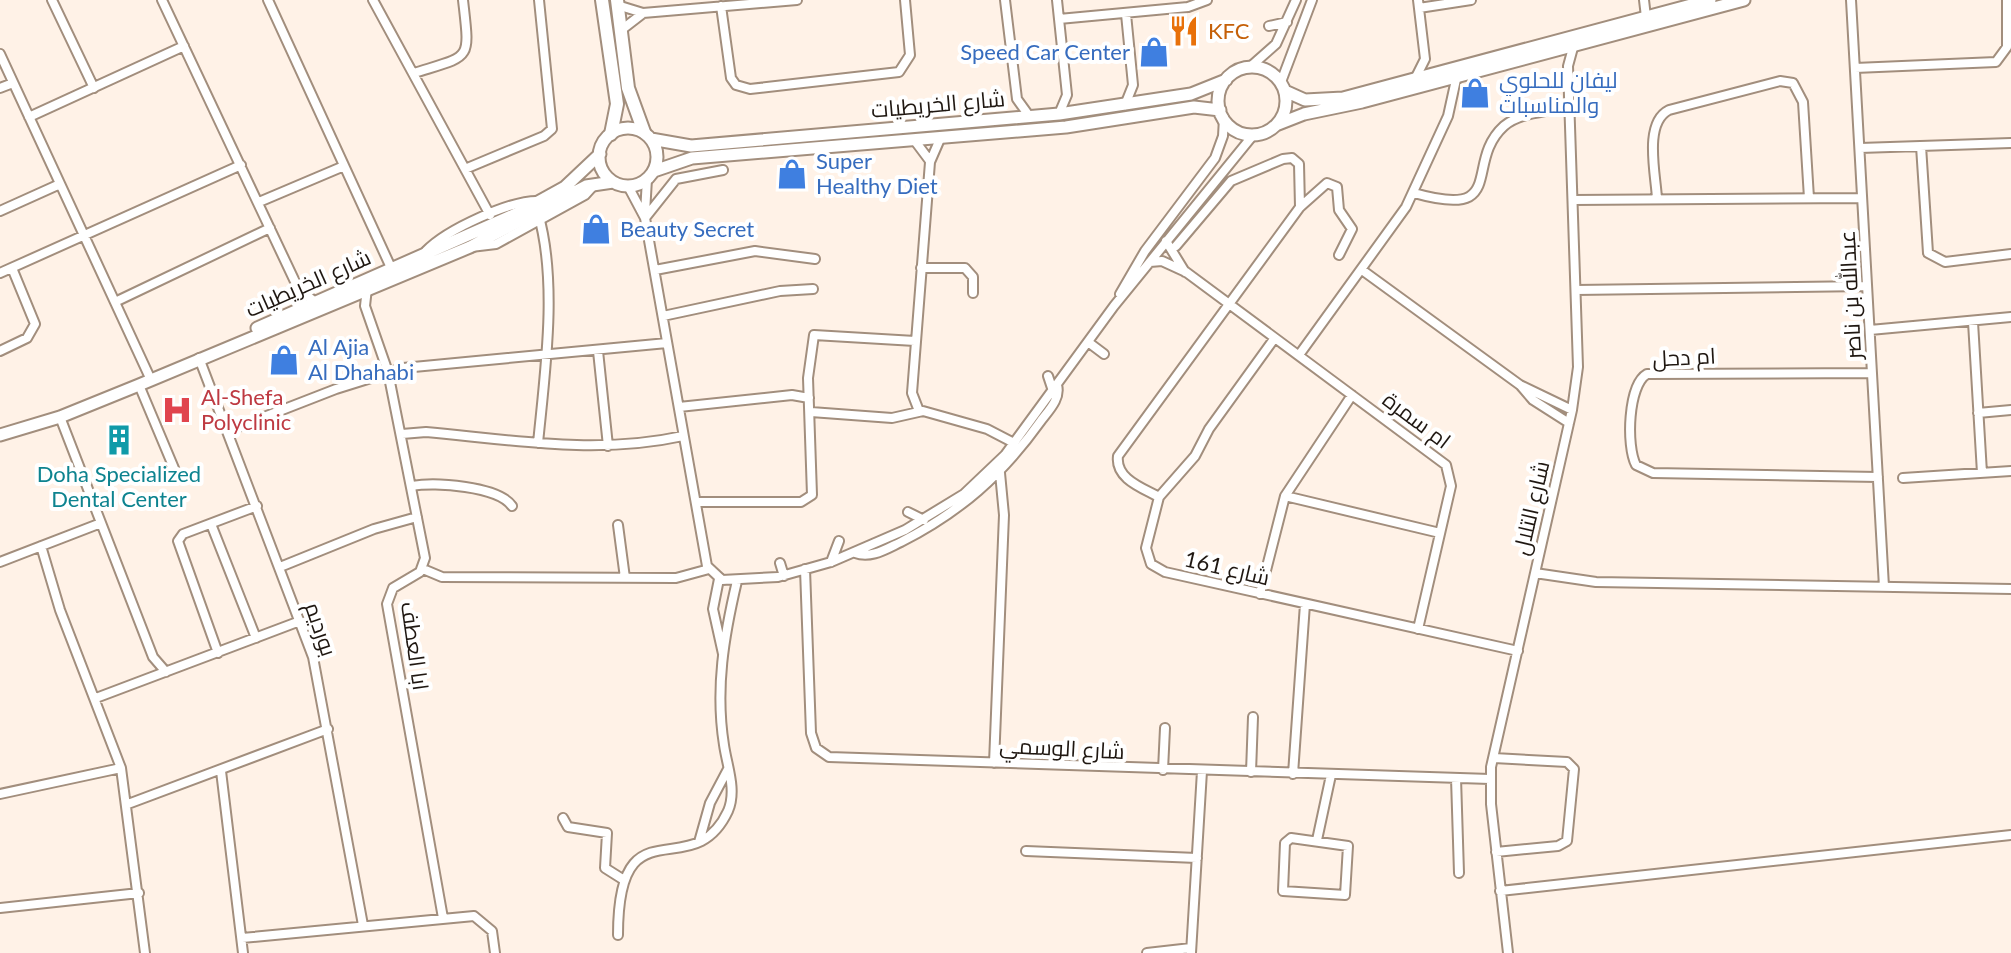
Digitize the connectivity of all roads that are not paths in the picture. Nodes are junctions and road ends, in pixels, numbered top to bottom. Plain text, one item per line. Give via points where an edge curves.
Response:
1 (52, 0) edge
2 (162, 0) edge
3 (268, 0) edge
4 (373, 0) edge
5 (463, 0) edge
6 (539, 0) edge
7 (602, 0) edge
8 (797, 0) edge
9 (905, 0) edge
10 (1005, 0) edge
11 (1057, 0) edge
12 (1207, 0) edge
13 (1296, 0) edge
14 (1312, 0) edge
15 (1471, 0) edge
16 (1644, 0) edge
17 (1710, 0) edge
18 (1744, 0) edge
19 (1851, 0) edge
20 (2007, 0) edge
21 (1454, 1) edge
22 (617, 3) edge
23 (1418, 4) edge
24 (721, 6) junction
25 (643, 13) junction
26 (1126, 14) junction
27 (1646, 17) junction
28 (1059, 19) junction
29 (1288, 21) junction
30 (1269, 26) dead end
31 (620, 31) junction
32 (1574, 44) junction
33 (184, 46) junction
34 (1554, 50) junction
35 (0, 54) edge
36 (1425, 59) junction
37 (1568, 66) junction
38 (1250, 67) junction
39 (1855, 68) junction
40 (414, 73) junction
41 (1457, 75) junction
42 (1436, 76) junction
43 (1416, 77) junction
44 (1226, 80) junction
45 (13, 83) junction
46 (1133, 85) junction
47 (1283, 86) junction
48 (0, 88) edge
49 (94, 88) junction
50 (1067, 95) junction
51 (1017, 99) junction
52 (1450, 100) junction
53 (1148, 102) junction
54 (1125, 105) junction
55 (1570, 107) junction
56 (1081, 111) junction
57 (1059, 114) junction
58 (1222, 114) junction
59 (29, 117) junction
60 (1030, 117) junction
61 (1007, 119) junction
62 (1276, 125) junction
63 (873, 130) junction
64 (611, 134) junction
65 (1254, 134) junction
66 (817, 135) junction
67 (647, 136) junction
68 (789, 137) junction
69 (940, 139) junction
70 (915, 141) junction
71 (2011, 143) edge
72 (875, 144) junction
73 (1921, 146) junction
74 (1860, 148) junction
75 (818, 149) junction
76 (790, 151) junction
77 (600, 154) junction
78 (709, 157) junction
79 (930, 162) junction
80 (241, 165) junction
81 (344, 166) junction
82 (465, 169) junction
83 (717, 170) joint
84 (650, 175) junction
85 (613, 182) junction
86 (1213, 182) junction
87 (60, 184) junction
88 (628, 186) junction
89 (1222, 190) junction
90 (1414, 193) junction
91 (1809, 198) junction
92 (1862, 198) junction
93 (1657, 199) junction
94 (1573, 200) junction
95 (259, 202) junction
96 (1300, 207) junction
97 (0, 211) edge
98 (540, 211) junction
99 (490, 215) junction
100 (645, 218) junction
101 (1184, 227) junction
102 (270, 228) junction
103 (84, 236) junction
104 (1166, 241) junction
105 (1176, 246) dead end
106 (424, 254) junction
107 (2011, 254) edge
108 (1339, 255) dead end
109 (815, 259) dead end
110 (1150, 262) junction
111 (12, 268) junction
112 (921, 268) junction
113 (655, 270) junction
114 (1362, 270) junction
115 (394, 272) junction
116 (1186, 272) junction
117 (0, 273) edge
118 (1867, 286) junction
119 (298, 288) junction
120 (367, 288) junction
121 (813, 289) dead end
122 (351, 290) junction
123 (1576, 290) junction
124 (973, 293) dead end
125 (314, 301) junction
126 (115, 302) junction
127 (1229, 304) junction
128 (365, 306) junction
129 (1114, 306) junction
130 (297, 309) junction
131 (663, 316) junction
132 (2011, 317) edge
133 (1973, 322) junction
134 (1870, 330) junction
135 (1274, 339) junction
136 (915, 341) junction
137 (1088, 342) junction
138 (667, 343) junction
139 (0, 351) edge
140 (598, 351) junction
141 (1104, 354) dead end
142 (546, 355) junction
143 (1299, 355) junction
144 (199, 358) junction
145 (388, 372) junction
146 (1872, 373) junction
147 (1048, 376) dead end
148 (151, 380) junction
149 (139, 385) junction
150 (1520, 385) junction
151 (1055, 388) junction
152 (1352, 395) junction
153 (809, 398) junction
154 (679, 407) junction
155 (1572, 410) junction
156 (2011, 410) edge
157 (919, 411) junction
158 (811, 412) junction
159 (1978, 413) junction
160 (60, 417) junction
161 (1569, 423) junction
162 (228, 431) junction
163 (402, 434) junction
164 (0, 435) edge
165 (683, 436) junction
166 (538, 443) junction
167 (1014, 443) junction
168 (608, 446) junction
169 (2011, 471) edge
170 (176, 473) dead end
171 (1000, 473) junction
172 (1982, 473) junction
173 (1878, 477) junction
174 (1903, 478) dead end
175 (986, 481) junction
176 (412, 486) junction
177 (1000, 489) junction
178 (1285, 496) junction
179 (1159, 497) junction
180 (696, 502) junction
181 (257, 506) junction
182 (512, 506) dead end
183 (908, 512) dead end
184 (417, 517) junction
185 (924, 520) junction
186 (101, 523) junction
187 (211, 524) junction
188 (618, 525) dead end
189 (1440, 533) junction
190 (839, 541) dead end
191 (41, 546) junction
192 (854, 553) junction
193 (0, 562) edge
194 (831, 562) junction
195 (780, 563) dead end
196 (280, 567) junction
197 (423, 569) junction
198 (709, 569) junction
199 (749, 569) dead end
200 (805, 569) junction
201 (1535, 573) junction
202 (784, 576) junction
203 (625, 578) junction
204 (719, 579) junction
205 (737, 581) junction
206 (750, 581) junction
207 (1884, 587) junction
208 (2011, 589) edge
209 (1260, 594) junction
210 (1305, 604) junction
211 (300, 621) junction
212 (1418, 629) junction
213 (256, 638) junction
214 (1518, 651) junction
215 (218, 653) junction
216 (723, 655) junction
217 (153, 657) junction
218 (166, 672) junction
219 (154, 677) junction
220 (96, 698) junction
221 (1253, 717) dead end
222 (1165, 728) dead end
223 (328, 729) junction
224 (1494, 758) junction
225 (994, 763) junction
226 (121, 768) junction
227 (728, 769) junction
228 (1163, 770) junction
229 (221, 771) junction
230 (1202, 771) junction
231 (1251, 772) junction
232 (1293, 774) junction
233 (1331, 775) junction
234 (1456, 778) junction
235 (1490, 779) junction
236 (0, 794) edge
237 (128, 804) junction
238 (563, 818) dead end
239 (2011, 835) edge
240 (1317, 840) junction
241 (698, 843) junction
242 (1026, 851) dead end
243 (1496, 852) junction
244 (1197, 858) junction
245 (1459, 873) dead end
246 (624, 880) junction
247 (1500, 891) junction
248 (139, 893) junction
249 (0, 908) edge
250 (443, 918) junction
251 (363, 925) junction
252 (618, 935) dead end
253 (242, 938) junction
254 (1191, 951) edge
255 (145, 953) edge
256 (243, 953) edge
257 (495, 953) edge
258 (1147, 953) edge
259 (1508, 953) edge

1 - 49 street
2 - 33 street
3 - 81 street
4 - 40 street
5 - 40 street via 468,44 464,55
6 - 82 street via 552,129
7 - 64 main road via 617,97
8 - 24 street
9 - 24 street via 910,55 899,72 750,89 731,78
10 - 51 street
11 - 28 street
12 - 26 street via 1192,7
13 - 29 street
14 - 47 street
15 - 21 street
16 - 27 street
17 - 27 street
18 - 32 street
19 - 39 street, عبدالله بن ناصر
20 - 39 street via 2007,47 1996,62
21 - 23 street
22 - 25 street
22 - 31 main road
23 - 36 street
24 - 25 street
25 - 31 street
26 - 28 street
26 - 46 street
27 - 42 street
28 - 50 street
29 - 30 street
29 - 38 street via 1276,44
31 - 67 main road via 628,88
32 - 34 street
32 - 37 street, شارع التلال
33 - 49 street
33 - 80 street
34 - 37 street
34 - 41 street
35 - 45 street
36 - 42 street
36 - 43 street
37 - 55 street, شارع التلال
38 - 44 street
38 - 47 street via 1270,71
39 - 74 street, عبدالله بن ناصر
40 - 82 street
41 - 42 street
41 - 52 street
42 - 43 street
42 - 52 street
42 - 62 street
43 - 47 street via 1333,99 1305,100
44 - 53 street, شارع الخريطيات via 1198,93
44 - 58 street via 1219,94
45 - 48 street
45 - 59 street
46 - 53 street
46 - 54 street
47 - 62 street via 1285,109
49 - 59 street
50 - 56 street
50 - 57 street
51 - 60 street
51 - 61 street
52 - 90 street
53 - 54 street, شارع الخريطيات
54 - 56 street, شارع الخريطيات
55 - 90 street via 1506,124 1495,138 1475,190 1455,202
55 - 94 street, شارع التلال
56 - 57 street, شارع الخريطيات
57 - 60 street, شارع الخريطيات
58 - 65 street via 1235,129
58 - 69 street, شارع الخريطيات via 1194,107
58 - 129 street via 1223,136 1215,158 1140,258
59 - 87 street
60 - 61 street, شارع الخريطيات
61 - 63 street, شارع الخريطيات
62 - 65 street
63 - 66 street, شارع الخريطيات
63 - 72 street
64 - 67 street via 624,128
64 - 77 street
65 - 86 street
66 - 68 street, شارع الخريطيات
66 - 75 street
67 - 68 street, شارع الخريطيات via 684,146
67 - 84 street via 657,155
68 - 76 street via 794,145
69 - 70 street, شارع الخريطيات
69 - 79 street
70 - 72 street, شارع الخريطيات
70 - 79 street
71 - 73 street
72 - 75 street, شارع الخريطيات
73 - 74 street
73 - 107 street via 1925,243 1931,257 1945,262
74 - 92 street, عبدالله بن ناصر
75 - 76 street, شارع الخريطيات
76 - 78 street, شارع الخريطيات
77 - 85 street via 602,168
77 - 98 street, شارع الخريطيات
78 - 83 street
78 - 84 street, شارع الخريطيات via 679,160
79 - 112 street
80 - 95 street
80 - 103 street
81 - 95 street
81 - 115 street
82 - 99 street
83 - 100 street via 676,179
84 - 88 street
84 - 100 street
85 - 88 street
85 - 98 street, شارع الخريطيات via 595,183
86 - 89 street
86 - 101 street
87 - 97 street
87 - 103 street
88 - 100 street
89 - 96 street via 1242,175 1292,158 1300,169
89 - 101 street
90 - 114 street
91 - 92 street
91 - 93 street
91 - 93 street via 1803,97 1793,83 1780,81 1659,116 1654,130
92 - 118 street, عبدالله بن ناصر
93 - 94 street
94 - 123 street, شارع التلال
95 - 102 street
96 - 108 street via 1320,186 1335,185 1340,212 1352,232
96 - 127 street
98 - 99 street via 524,201
98 - 106 street, شارع الخريطيات
98 - 115 street, شارع الخريطيات via 470,247
98 - 142 street
99 - 106 street via 444,237
100 - 113 street
101 - 104 street
101 - 105 street
102 - 119 street
102 - 126 street
103 - 111 street
103 - 126 street
104 - 110 street
104 - 116 street, ام سمرة
106 - 115 street, شارع الخريطيات
109 - 113 street via 755,251
110 - 116 street, ام سمرة via 1162,261
110 - 129 street
111 - 117 street
111 - 139 street via 35,324 27,338
112 - 124 street via 965,268 973,277
112 - 136 street
113 - 131 street
114 - 143 street
114 - 150 street
115 - 120 street, شارع الخريطيات
115 - 122 street, شارع الخريطيات
116 - 127 street, ام سمرة
118 - 123 street
118 - 134 street, عبدالله بن ناصر
119 - 125 street
119 - 130 street
120 - 122 street, شارع الخريطيات
120 - 128 street
121 - 131 street
122 - 125 street, شارع الخريطيات
122 - 128 street
122 - 144 street, شارع الخريطيات
123 - 155 street, شارع التلال via 1578,367
125 - 130 street, شارع الخريطيات
126 - 148 street
127 - 135 street, ام سمرة
127 - 179 street via 1118,456 1117,467 1124,476
128 - 145 street, ابا العطف
129 - 137 street
130 - 144 street, شارع الخريطيات
131 - 138 street
132 - 133 street
133 - 134 street
133 - 159 street
134 - 146 street, عبدالله بن ناصر
135 - 143 street, ام سمرة
135 - 179 street, شارع 161 via 1195,456
136 - 153 street via 816,333 811,341
136 - 157 street via 912,393
137 - 141 street
137 - 151 street
138 - 140 street
138 - 154 street
140 - 142 street
140 - 168 street
142 - 145 street
142 - 166 street
143 - 152 street, ام سمرة
144 - 148 street, شارع الخريطيات
144 - 162 street, بورديم
145 - 162 street
145 - 163 street, ابا العطف
146 - 173 street, عبدالله بن ناصر
146 - 173 street, ام دحل via 1647,374 1633,392 1632,456 1648,472
147 - 151 street
148 - 149 street, شارع الخريطيات
149 - 160 street, شارع الخريطيات
149 - 170 street
150 - 155 street
150 - 161 street
151 - 167 street
151 - 171 street via 1057,398
152 - 178 street
152 - 189 street, ام سمرة via 1446,465 1451,486
153 - 154 street via 792,395
153 - 158 street
154 - 165 street
155 - 161 street, شارع التلال
156 - 159 street
157 - 158 street via 892,418
157 - 167 street via 987,429
158 - 180 street via 815,489 808,500
159 - 172 street
160 - 164 street, شارع الخريطيات
160 - 186 street
161 - 201 street, شارع التلال
162 - 181 street, بورديم
163 - 166 street
163 - 176 street, ابا العطف
165 - 168 street
165 - 180 street
166 - 168 street
167 - 175 street
169 - 172 street
171 - 175 street
171 - 177 street
172 - 174 street
173 - 207 street, عبدالله بن ناصر
175 - 177 street
175 - 185 street
175 - 192 street via 951,514 906,539 871,555
176 - 182 street via 498,494
176 - 184 street, ابا العطف
177 - 225 street via 1004,515
178 - 189 street
178 - 209 street
179 - 209 street, شارع 161 via 1146,548 1151,564
180 - 198 street
181 - 187 street
181 - 196 street, بورديم
183 - 185 street
184 - 196 street
184 - 197 street, ابا العطف
185 - 192 street
186 - 191 street
186 - 217 street
187 - 213 street
187 - 215 street via 183,534 178,544
188 - 203 street
189 - 212 street, ام سمرة
190 - 194 street
191 - 193 street
191 - 220 street
192 - 194 street
194 - 200 street
195 - 202 street
196 - 211 street, بورديم
197 - 203 street via 442,577
197 - 250 street, ابا العطف via 397,584 387,604
198 - 203 street via 684,577
198 - 204 street
199 - 206 street
200 - 202 street
200 - 225 street, شارع الوسمي via 811,733 816,748 840,759
201 - 207 street via 1596,582
201 - 214 street, شارع التلال
202 - 206 street
204 - 205 street
204 - 216 street via 713,609
205 - 206 street
205 - 216 street
207 - 208 street
209 - 210 street, شارع 161
210 - 212 street, شارع 161
210 - 232 street
211 - 213 street
211 - 223 street, بورديم
212 - 214 street
213 - 215 street
214 - 224 street, شارع التلال
215 - 218 street
216 - 227 street via 719,702
217 - 218 street
217 - 219 street
218 - 219 street
219 - 220 street
220 - 226 street
221 - 231 street
222 - 228 street
223 - 229 street
223 - 251 street, بورديم
224 - 235 street, شارع التلال
224 - 243 street via 1567,762 1574,769 1567,841
225 - 228 street, شارع الوسمي
226 - 236 street
226 - 237 street
227 - 241 street
227 - 241 street via 728,809
228 - 230 street, شارع الوسمي
229 - 237 street
229 - 253 street
230 - 231 street, شارع الوسمي
230 - 244 street
231 - 232 street, شارع الوسمي
232 - 233 street, شارع الوسمي
233 - 234 street, شارع الوسمي
233 - 240 street
234 - 235 street, شارع الوسمي
234 - 245 street
235 - 243 street, شارع التلال
237 - 248 street
238 - 246 street via 568,827 607,833 605,868
239 - 247 street
240 - 240 street via 1286,841 1285,893 1340,896 1347,891 1350,848
241 - 246 street via 647,852
242 - 244 street
243 - 247 street, شارع التلال
244 - 254 street
246 - 252 street
247 - 259 street, شارع التلال
248 - 249 street
248 - 255 street
250 - 251 street
250 - 257 street via 482,919 492,931
251 - 253 street
253 - 256 street
254 - 258 street

